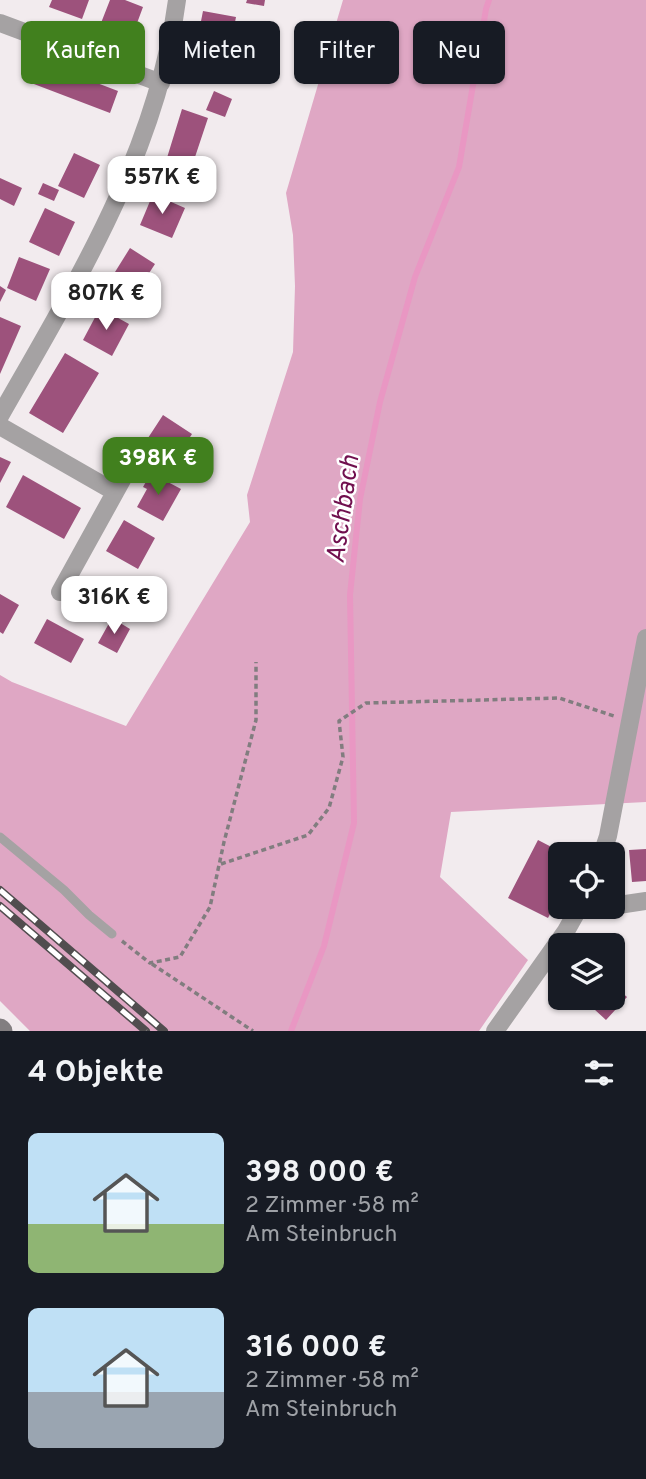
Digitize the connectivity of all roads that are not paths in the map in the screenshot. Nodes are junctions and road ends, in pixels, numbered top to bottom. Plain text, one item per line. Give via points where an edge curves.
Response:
1 (177, 0) edge
2 (174, 21) edge
3 (0, 23) edge
4 (159, 82) edge
5 (161, 84) edge
6 (0, 416) edge
7 (0, 426) edge
8 (133, 460) dead end
9 (116, 492) junction
10 (60, 592) dead end
11 (646, 638) edge
12 (0, 837) edge
13 (606, 842) edge
14 (646, 901) edge
15 (625, 904) edge
16 (573, 919) edge
17 (112, 934) road end
18 (495, 1031) edge

1 - 2 street
3 - 4 street
5 - 6 street via 144,138 113,208 72,291
7 - 9 street
8 - 9 street
9 - 10 street
11 - 13 street
12 - 17 lane
14 - 15 street
16 - 18 street

